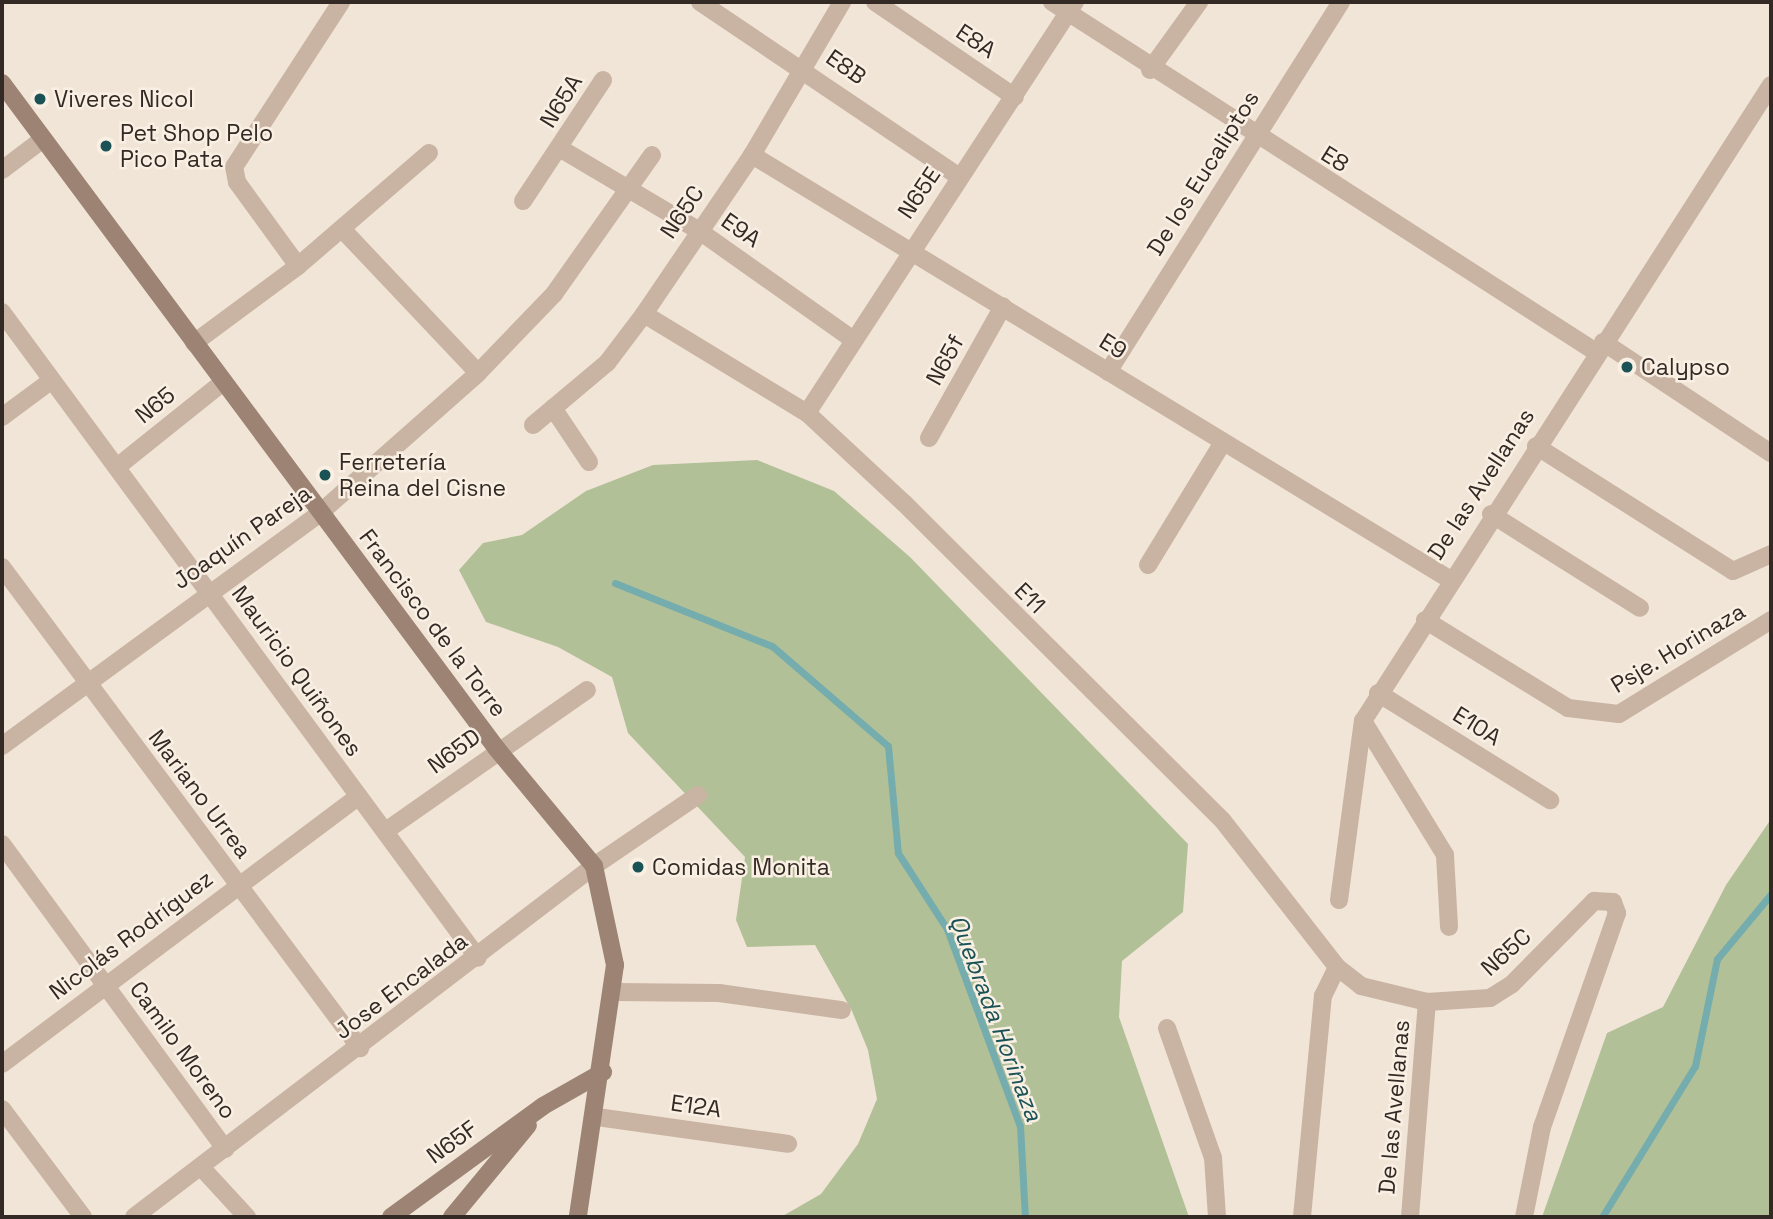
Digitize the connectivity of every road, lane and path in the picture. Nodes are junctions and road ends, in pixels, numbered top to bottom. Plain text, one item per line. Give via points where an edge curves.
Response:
1 (341, 2) edge
2 (700, 2) edge
3 (842, 2) edge
4 (875, 2) edge
5 (1052, 2) edge
6 (1199, 2) edge
7 (1341, 2) edge
8 (1071, 7) edge
9 (803, 66) junction
10 (1150, 70) junction
11 (603, 80) dead end
12 (2, 83) edge
13 (1771, 85) edge
14 (1015, 97) junction
15 (1254, 137) junction
16 (43, 139) junction
17 (561, 149) junction
18 (429, 153) dead end
19 (652, 155) dead end
20 (752, 155) junction
21 (2, 170) edge
22 (959, 177) junction
23 (631, 191) junction
24 (523, 201) dead end
25 (342, 229) junction
26 (698, 230) junction
27 (910, 250) junction
28 (298, 266) junction
29 (1003, 306) junction
30 (2, 312) edge
31 (645, 314) junction
32 (852, 339) junction
33 (194, 342) junction
34 (1599, 347) junction
35 (1108, 372) junction
36 (478, 373) junction
37 (52, 380) junction
38 (223, 382) junction
39 (553, 408) junction
40 (807, 413) junction
41 (2, 417) edge
42 (533, 425) dead end
43 (929, 438) dead end
44 (1223, 442) junction
45 (1536, 446) junction
46 (1771, 453) edge
47 (589, 463) dead end
48 (117, 467) junction
49 (320, 513) junction
50 (1492, 514) junction
51 (1771, 554) edge
52 (1148, 565) dead end
53 (2, 567) edge
54 (1448, 579) junction
55 (208, 590) junction
56 (1640, 608) dead end
57 (1424, 620) junction
58 (1771, 620) edge
59 (87, 683) junction
60 (587, 690) dead end
61 (1378, 693) junction
62 (1363, 721) junction
63 (2, 746) edge
64 (497, 749) junction
65 (359, 796) junction
66 (698, 796) dead end
67 (1550, 800) dead end
68 (387, 830) junction
69 (2, 844) edge
70 (594, 866) junction
71 (237, 886) junction
72 (1339, 900) dead end
73 (1450, 927) dead end
74 (478, 958) junction
75 (1337, 967) junction
76 (105, 986) junction
77 (614, 992) junction
78 (1427, 1002) junction
79 (842, 1010) dead end
80 (1167, 1028) dead end
81 (360, 1048) junction
82 (2, 1064) edge
83 (603, 1072) junction
84 (543, 1106) junction
85 (2, 1109) edge
86 (597, 1117) junction
87 (788, 1144) dead end
88 (225, 1149) junction
89 (201, 1167) junction
90 (83, 1217) edge
91 (134, 1217) edge
92 (247, 1217) edge
93 (391, 1217) edge
94 (452, 1217) edge
95 (578, 1217) edge
96 (1217, 1217) edge
97 (1302, 1217) edge
98 (1410, 1217) edge
99 (1524, 1217) edge

1 - 28 street via 234,167 237,182
2 - 9 street, E8B
3 - 9 street, N65C
4 - 14 street, E8A
5 - 8 street, E8
6 - 10 street
7 - 15 street, De los Eucaliptos
8 - 10 street, E8
8 - 14 street, N65E
9 - 20 street, N65C
9 - 22 street, E8B
10 - 15 street, E8
11 - 17 street, N65A
12 - 16 street, Francisco de la Torre
13 - 34 street, De las Avellanas
14 - 22 street, N65E
15 - 34 street, E8
15 - 35 street, De los Eucaliptos
16 - 21 street
16 - 33 street, Francisco de la Torre
17 - 23 street, E9A
17 - 24 street, N65A
18 - 25 street
19 - 23 street, Joaquín Pareja
20 - 26 street, N65C
20 - 27 street, E9
22 - 27 street, N65E
23 - 26 street, E9A
23 - 36 street, Joaquín Pareja via 554,295
25 - 28 street
25 - 36 street
26 - 31 street, N65C
26 - 32 street, E9A
27 - 29 street, E9
27 - 32 street, N65E
28 - 33 street
29 - 35 street, E9
29 - 43 street, N65f
30 - 37 street, Mauricio Quiñones
31 - 39 street, N65C via 607,363
31 - 40 street, E11
32 - 40 street, N65E
33 - 38 street, Francisco de la Torre
34 - 45 street, De las Avellanas
34 - 46 street, E8
35 - 44 street, E9
36 - 49 street, Joaquín Pareja
37 - 41 street
37 - 48 street, Mauricio Quiñones
38 - 48 street, N65
38 - 49 street, Francisco de la Torre
39 - 42 street, N65C
39 - 47 street
40 - 75 street, E11 via 1223,821
44 - 52 street
44 - 54 street, E9
45 - 50 street, De las Avellanas
45 - 51 street via 1714,561 1741,571
48 - 55 street, Mauricio Quiñones
49 - 55 street, Joaquín Pareja
49 - 64 street, Francisco de la Torre
50 - 54 street, De las Avellanas
50 - 56 street
53 - 59 street, Mariano Urrea
54 - 57 street, De las Avellanas
55 - 59 street, Joaquín Pareja
55 - 65 street, Mauricio Quiñones
57 - 58 street, Psje. Horinaza via 1568,708 1619,714
57 - 61 street, De las Avellanas
59 - 63 street, Joaquín Pareja
59 - 71 street, Mariano Urrea
60 - 64 street, N65D
61 - 62 street, De las Avellanas
61 - 67 street, E10A
62 - 72 street
62 - 73 street via 1446,855
64 - 68 street, N65D
64 - 70 street, Francisco de la Torre
65 - 68 street, Mauricio Quiñones
65 - 71 street, Nicolás Rodríguez
66 - 70 street, Jose Encalada
68 - 74 street, Mauricio Quiñones
69 - 76 street, Camilo Moreno
70 - 74 street, Jose Encalada
70 - 77 street, Francisco de la Torre via 612,938
71 - 76 street, Nicolás Rodríguez
71 - 81 street, Mariano Urrea
74 - 81 street, Jose Encalada
75 - 78 street, N65C via 1365,988
75 - 97 street via 1322,996
76 - 82 street, Nicolás Rodríguez
76 - 88 street, Camilo Moreno
77 - 79 street via 719,993
77 - 83 street, Francisco de la Torre
78 - 98 street, De las Avellanas
78 - 99 street, N65C via 1502,993 1594,901 1613,902 1617,913 1542,1127
80 - 96 street via 1213,1158
81 - 88 street, Jose Encalada
83 - 84 street
83 - 86 street, Francisco de la Torre
84 - 93 street, N65F
84 - 94 street
85 - 90 street
86 - 87 street, E12A
86 - 95 street, Francisco de la Torre
88 - 89 street, Jose Encalada
89 - 91 street, Jose Encalada
89 - 92 street

